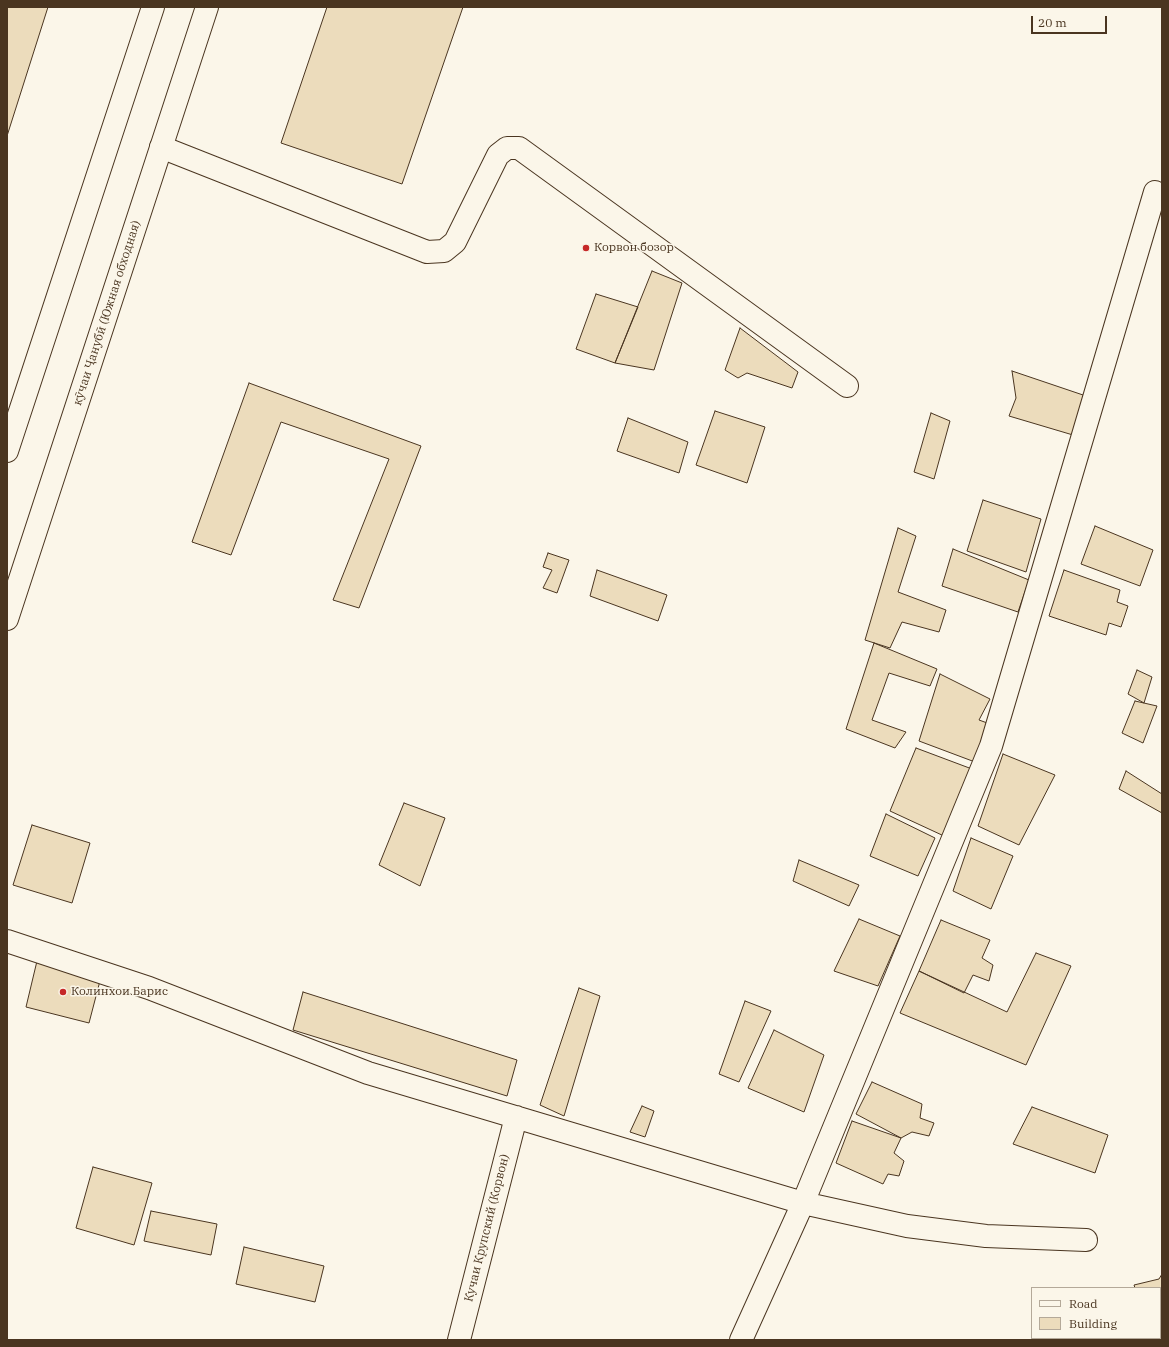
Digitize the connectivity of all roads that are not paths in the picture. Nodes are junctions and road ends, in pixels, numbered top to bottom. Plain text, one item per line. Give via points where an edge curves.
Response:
1 (153, 7) edge
2 (207, 7) edge
3 (161, 147) junction
4 (1156, 192) dead end
5 (847, 386) dead end
6 (7, 451) edge
7 (7, 618) edge
8 (7, 941) edge
9 (516, 1117) junction
10 (803, 1203) junction
11 (1086, 1240) dead end
12 (459, 1340) edge
13 (741, 1340) edge

1 - 6 street
2 - 3 street, кӯчаи Ҷанубӣ (Южная обходная)
3 - 5 street via 427,252 444,251 455,242 498,155 507,148 519,148
3 - 7 street, кӯчаи Ҷанубӣ (Южная обходная)
4 - 10 street via 991,746
8 - 9 street via 149,988 368,1073
9 - 10 street
9 - 12 street, Кучаи Крупский (Корвон)
10 - 11 street via 907,1226 986,1236
10 - 13 street

